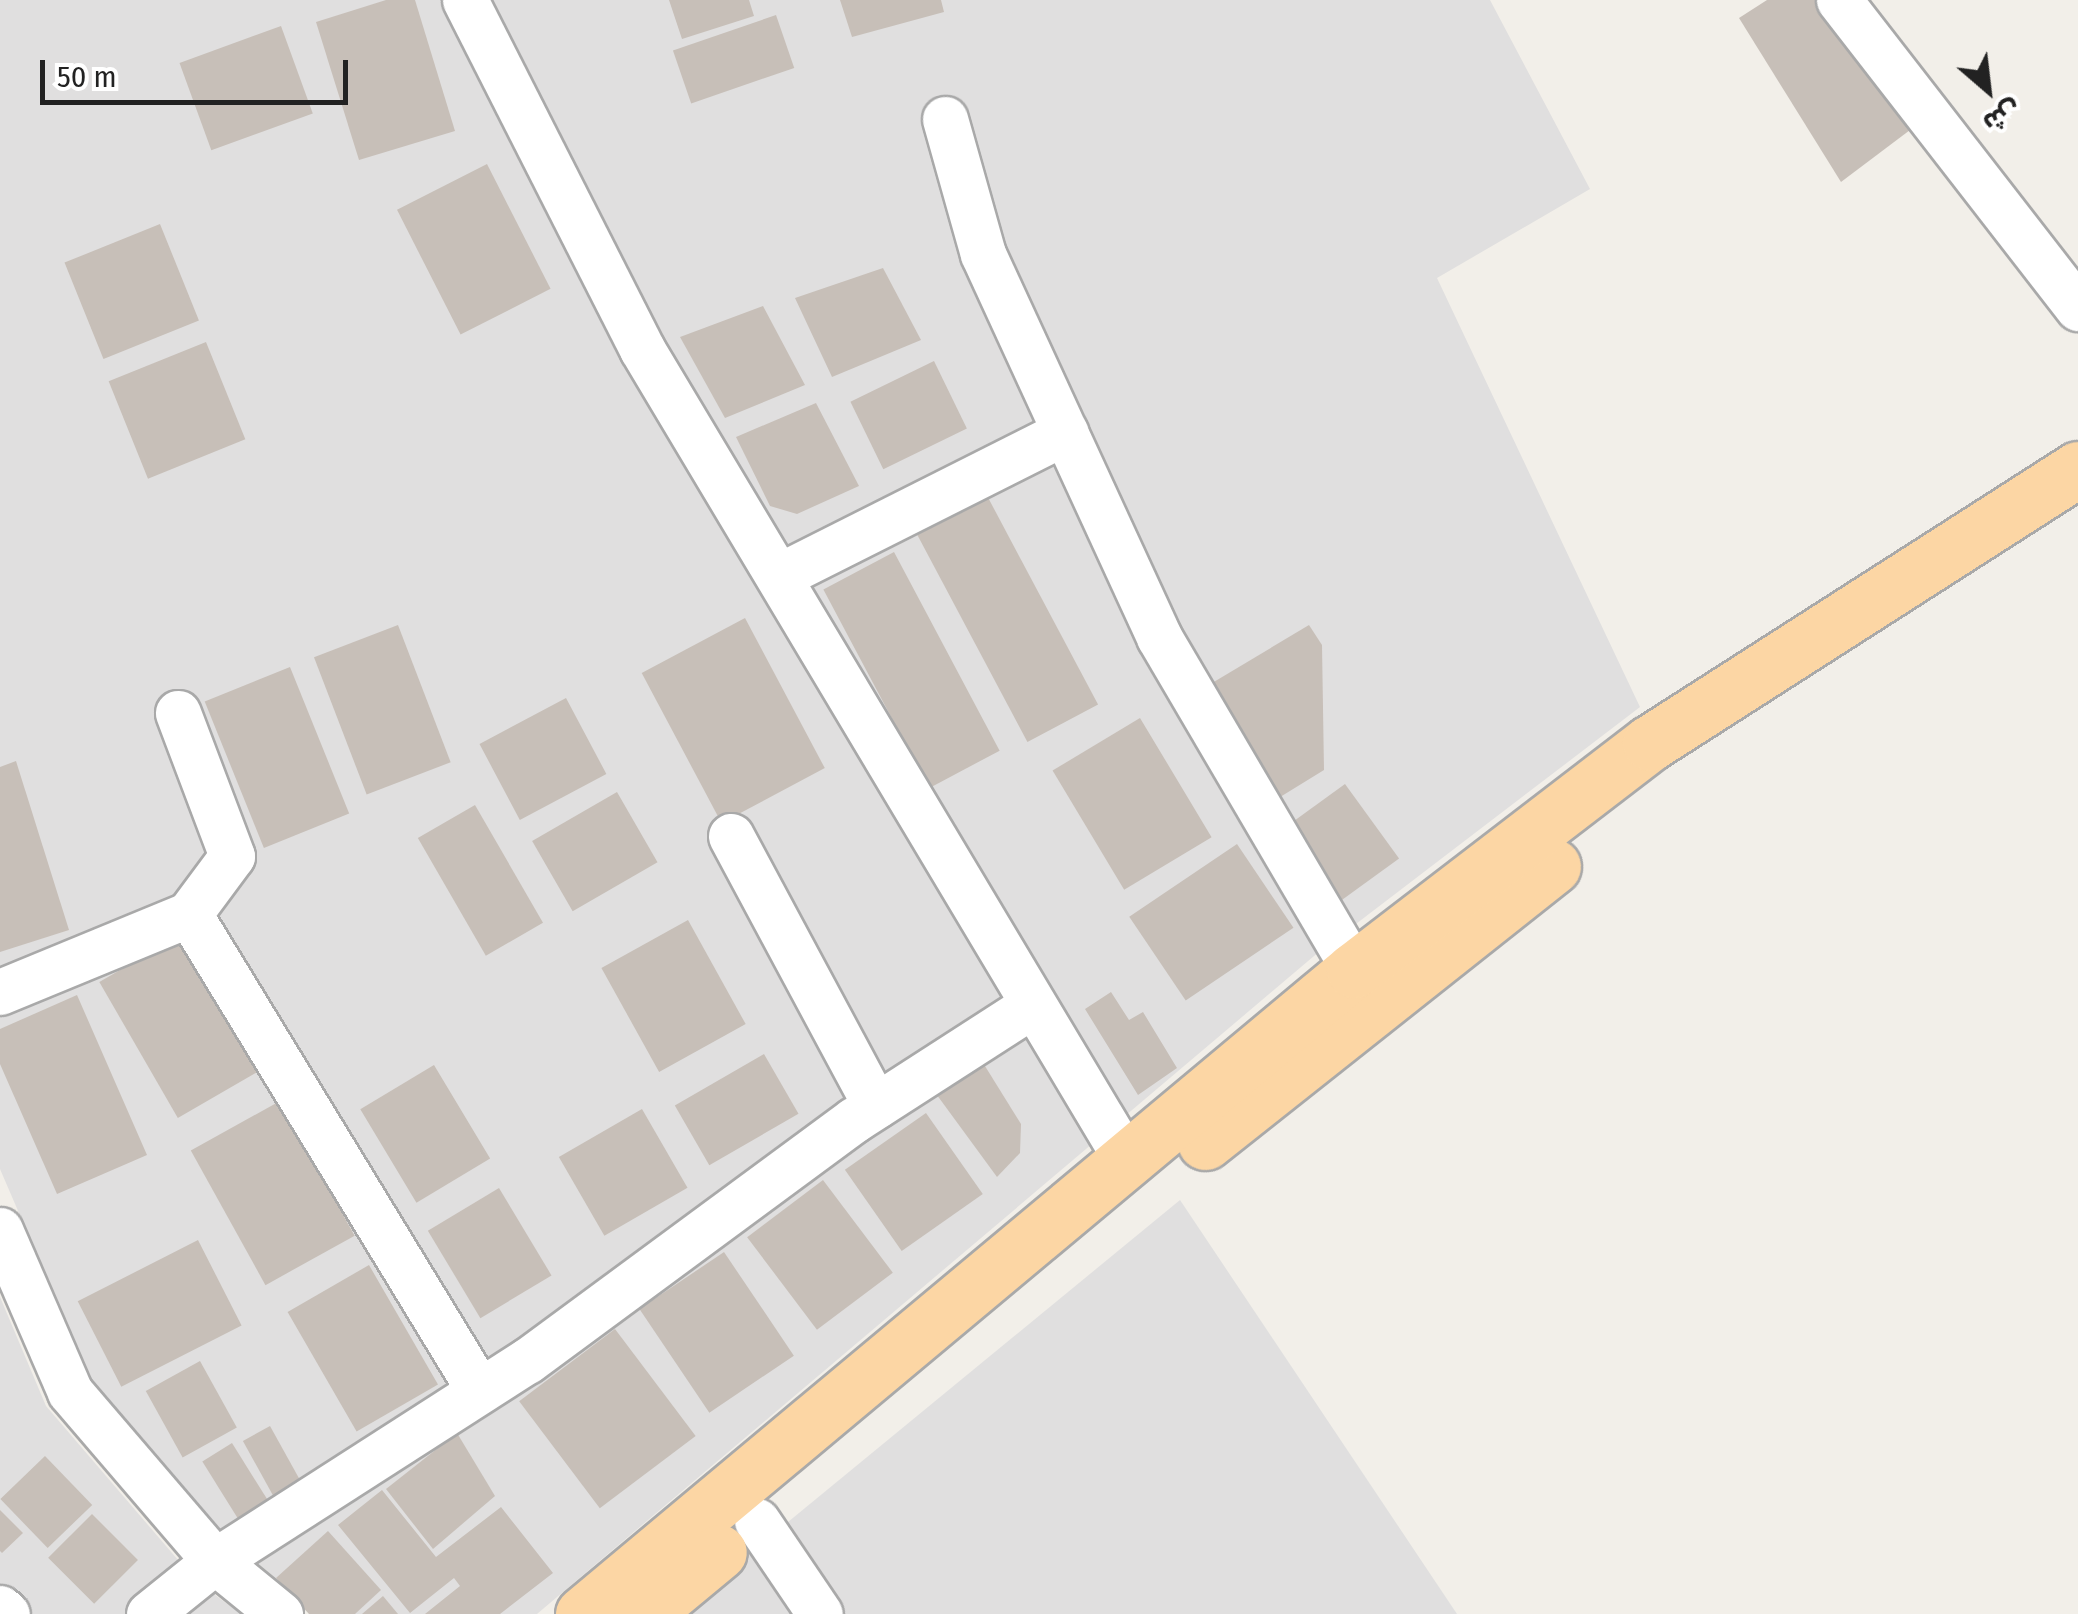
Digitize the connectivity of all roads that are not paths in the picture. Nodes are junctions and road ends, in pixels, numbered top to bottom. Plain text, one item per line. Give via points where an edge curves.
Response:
1 (465, 0) edge
2 (1839, 0) edge
3 (945, 120) dead end
4 (2078, 308) edge
5 (1065, 432) junction
6 (2078, 470) edge
7 (2078, 513) edge
8 (782, 574) junction
9 (178, 713) dead end
10 (731, 836) dead end
11 (188, 914) junction
12 (1354, 970) junction
13 (0, 992) edge
14 (1030, 1006) junction
15 (876, 1106) junction
16 (1126, 1158) junction
17 (0, 1230) edge
18 (479, 1390) junction
19 (756, 1521) junction
20 (215, 1561) junction
21 (0, 1608) edge
22 (7, 1614) edge
23 (149, 1614) edge
24 (280, 1614) edge
25 (583, 1614) edge
26 (644, 1614) edge
27 (820, 1614) edge

1 - 8 street via 642,349
2 - 4 street
3 - 5 street via 983,254
5 - 8 street
5 - 12 street via 1159,637
6 - 12 main road via 1650,743
7 - 19 main road via 1840,654 1645,794 1204,1143
8 - 14 street
9 - 11 street via 232,856
10 - 15 street
11 - 13 street
11 - 18 street
12 - 16 main road
14 - 15 street
14 - 16 street
15 - 18 street
16 - 25 main road
17 - 20 street via 70,1392
18 - 20 street
19 - 26 main road
19 - 27 street
20 - 23 street
20 - 24 street
21 - 22 street

